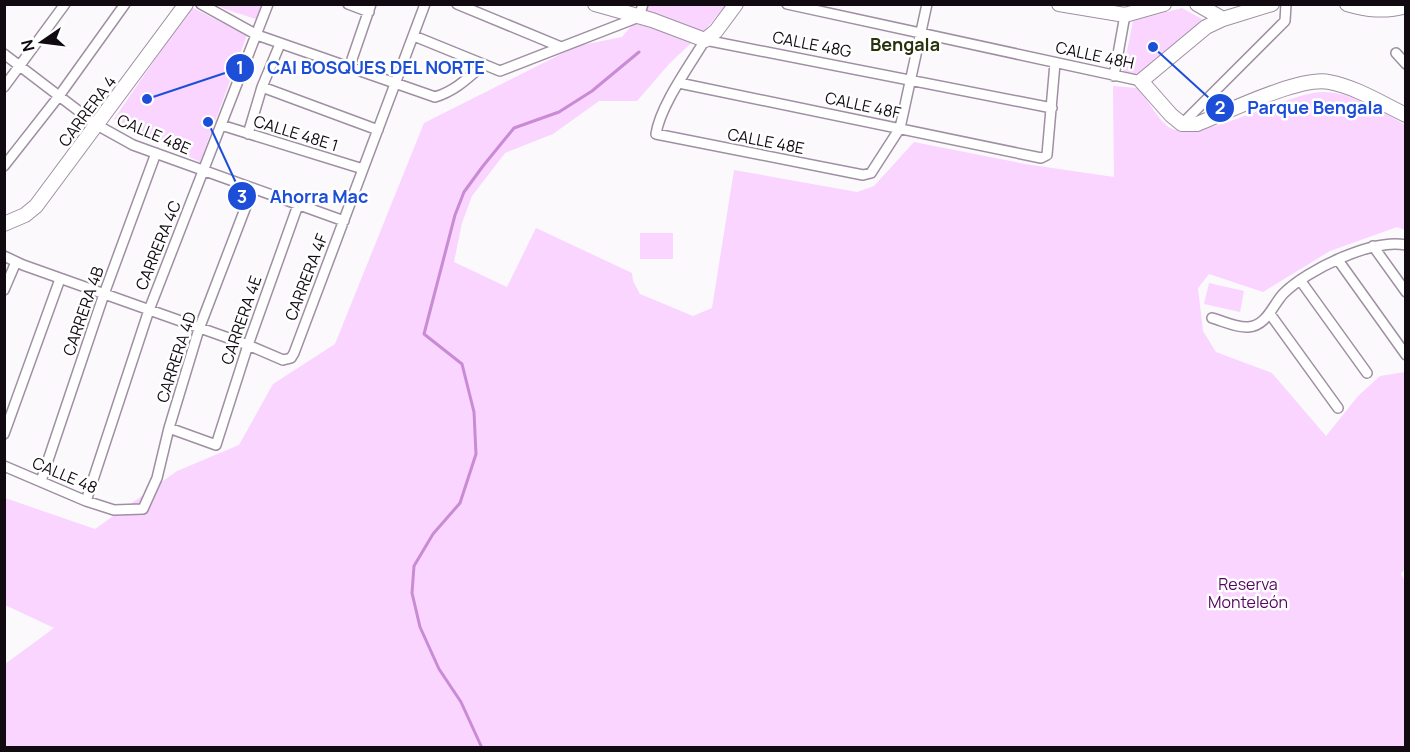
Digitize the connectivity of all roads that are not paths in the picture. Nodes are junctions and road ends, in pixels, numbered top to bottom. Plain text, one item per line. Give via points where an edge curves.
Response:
1 (65, 4) edge
2 (125, 4) edge
3 (186, 4) edge
4 (201, 4) edge
5 (268, 4) edge
6 (348, 4) edge
7 (425, 4) edge
8 (458, 4) edge
9 (595, 4) edge
10 (736, 4) edge
11 (787, 4) edge
12 (927, 4) edge
13 (1059, 4) edge
14 (1164, 4) edge
15 (1197, 4) edge
16 (1272, 4) edge
17 (1286, 4) edge
18 (1347, 4) edge
19 (1406, 6) edge
20 (1254, 7) edge
21 (370, 8) edge
22 (641, 11) edge
23 (1125, 15) junction
24 (1223, 19) junction
25 (921, 34) junction
26 (257, 35) junction
27 (414, 36) junction
28 (705, 40) junction
29 (280, 44) junction
30 (561, 47) junction
31 (1396, 53) dead end
32 (4, 54) edge
33 (1055, 63) junction
34 (1406, 64) edge
35 (19, 65) junction
36 (483, 65) junction
37 (349, 68) junction
38 (1114, 76) junction
39 (911, 80) junction
40 (1141, 81) junction
41 (679, 83) junction
42 (396, 84) junction
43 (4, 87) edge
44 (262, 87) junction
45 (58, 96) junction
46 (1052, 108) junction
47 (1406, 115) edge
48 (1182, 124) junction
49 (97, 125) junction
50 (221, 125) junction
51 (900, 128) junction
52 (378, 130) junction
53 (248, 134) junction
54 (156, 153) junction
55 (4, 166) edge
56 (363, 169) junction
57 (204, 171) junction
58 (253, 188) junction
59 (298, 205) junction
60 (7, 221) edge
61 (344, 221) junction
62 (1406, 245) edge
63 (1373, 246) junction
64 (4, 256) edge
65 (1338, 260) junction
66 (16, 262) junction
67 (60, 279) junction
68 (1300, 280) junction
69 (4, 290) edge
70 (1406, 292) edge
71 (104, 294) junction
72 (149, 310) junction
73 (1270, 314) junction
74 (1212, 318) dead end
75 (200, 329) junction
76 (248, 345) junction
77 (1406, 355) edge
78 (1367, 373) dead end
79 (1338, 408) dead end
80 (169, 428) junction
81 (4, 434) edge
82 (4, 466) edge
83 (41, 481) junction
84 (86, 501) junction
85 (114, 510) joint

1 - 35 street
2 - 45 street
3 - 49 street, CARRERA 4
4 - 26 street
5 - 26 street, CARRERA 4C
6 - 21 street
7 - 27 street, CARRERA 4F
8 - 30 street
9 - 22 street, CALLE 48G
10 - 28 street
11 - 25 street, CALLE 48H
12 - 25 street
13 - 23 street
14 - 23 street
15 - 24 street
16 - 20 street
17 - 48 street via 1285,21
18 - 19 street via 1380,10
20 - 24 street
21 - 37 street
22 - 28 street, CALLE 48G
22 - 30 street
23 - 38 street
24 - 40 street via 1206,27
25 - 33 street, CALLE 48H
25 - 39 street
26 - 29 street
26 - 50 street, CARRERA 4C
27 - 36 street
27 - 42 street, CARRERA 4F
28 - 39 street, CALLE 48G
28 - 41 street
29 - 37 street
29 - 44 street
30 - 36 street via 500,71
31 - 34 street
32 - 35 street, CALLE 48E
33 - 38 street, CALLE 48H
33 - 46 street
35 - 43 street
35 - 45 street, CALLE 48E
36 - 42 street via 459,86 435,97
37 - 42 street
38 - 40 street, CALLE 48H
39 - 46 street, CALLE 48G
39 - 51 street
40 - 48 street, CALLE 48H
41 - 51 street, CALLE 48F
41 - 51 street, CALLE 48E via 656,134 863,175 871,173
42 - 52 street, CARRERA 4F
44 - 52 street
44 - 53 street
45 - 49 street, CALLE 48E
45 - 55 street
46 - 51 street, CALLE 48F via 1047,155 1041,158
47 - 48 street via 1354,90 1328,81 1311,81 1197,124
49 - 54 street, CALLE 48E
49 - 60 street, CARRERA 4 via 36,206
50 - 53 street, CALLE 48E 1
50 - 57 street, CARRERA 4C
52 - 56 street, CARRERA 4F
53 - 56 street, CALLE 48E 1
54 - 57 street, CALLE 48E
54 - 71 street, CARRERA 4B
56 - 61 street, CARRERA 4F
57 - 58 street, CALLE 48E
57 - 72 street, CARRERA 4C
58 - 59 street, CALLE 48E
58 - 75 street, CARRERA 4D
59 - 61 street, CALLE 48E
59 - 76 street, CARRERA 4E
61 - 76 street, CARRERA 4F via 291,358 283,360
62 - 63 street
63 - 65 street
63 - 70 street
64 - 66 street
65 - 68 street
65 - 77 street
66 - 67 street
66 - 69 street
67 - 71 street
67 - 81 street
68 - 73 street
68 - 78 street
71 - 72 street
71 - 83 street, CARRERA 4B
72 - 75 street
72 - 84 street, CARRERA 4C
73 - 74 street via 1247,327
73 - 79 street
75 - 76 street
75 - 80 street, CARRERA 4D
76 - 80 street, CARRERA 4E via 216,446
80 - 85 street, CARRERA 4D via 157,478 143,509
82 - 83 street, CALLE 48
83 - 84 street, CALLE 48
84 - 85 street, CALLE 48

